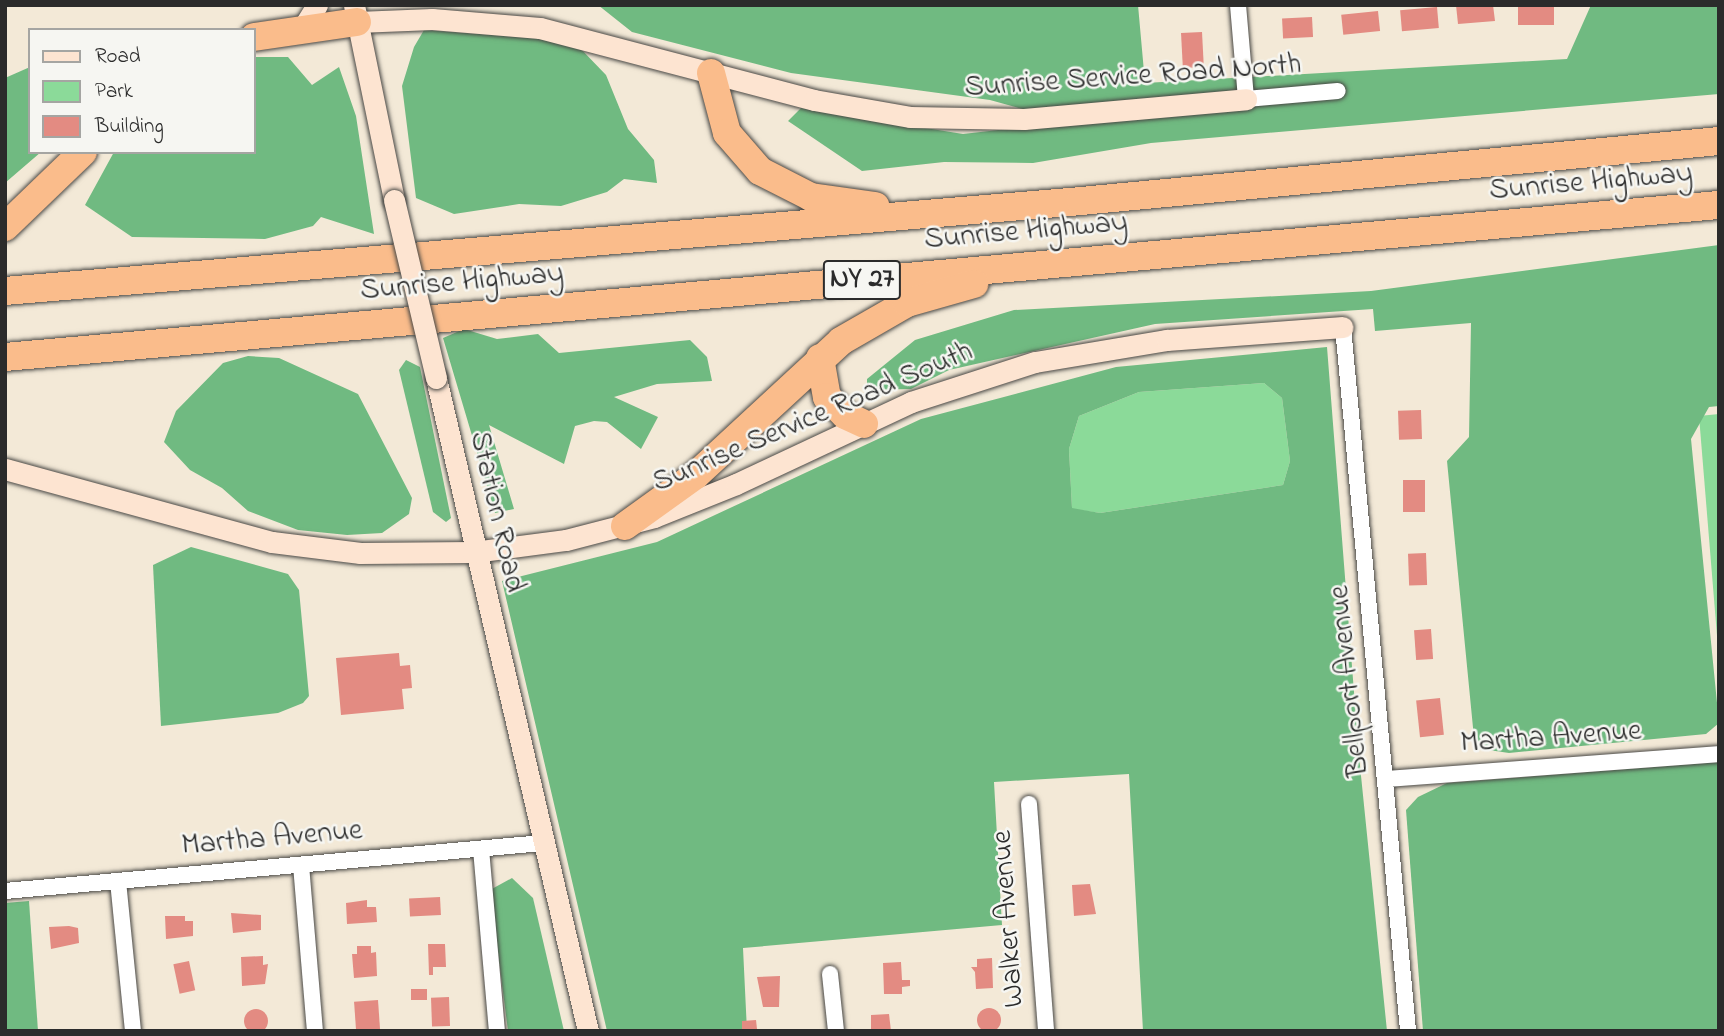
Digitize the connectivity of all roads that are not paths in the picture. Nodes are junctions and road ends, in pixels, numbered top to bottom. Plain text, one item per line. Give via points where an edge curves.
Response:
1 (1238, 5) edge
2 (355, 14) edge
3 (309, 17) edge
4 (256, 36) edge
5 (711, 73) junction
6 (1338, 91) dead end
7 (1247, 99) junction
8 (1719, 141) edge
9 (81, 154) edge
10 (1081, 201) junction
11 (1719, 205) edge
12 (5, 227) edge
13 (1156, 254) junction
14 (5, 291) edge
15 (1343, 327) joint
16 (5, 357) edge
17 (820, 358) junction
18 (864, 424) junction
19 (5, 469) edge
20 (625, 526) junction
21 (473, 552) junction
22 (1719, 754) edge
23 (1388, 779) junction
24 (1029, 804) dead end
25 (543, 843) junction
26 (481, 849) junction
27 (301, 865) junction
28 (118, 881) junction
29 (5, 891) edge
30 (830, 974) dead end
31 (133, 1031) edge
32 (315, 1031) edge
33 (496, 1031) edge
34 (588, 1031) edge
35 (836, 1031) edge
36 (1046, 1031) edge
37 (1408, 1031) edge

1 - 7 street
2 - 3 highway
2 - 5 street, Sunrise Service Road North via 531,27 593,39
2 - 21 street, Station Road, bridge
3 - 4 highway
5 - 7 street, Sunrise Service Road North via 866,111 952,120 1024,120
5 - 10 highway via 722,123 736,146 760,171 802,194 876,206
6 - 7 street, Sunrise Service Road North
8 - 10 highway, Sunrise Highway / NY 27
9 - 12 highway
10 - 14 highway, Sunrise Highway / NY 27
11 - 13 highway, Sunrise Highway / NY 27
13 - 16 highway, Sunrise Highway / NY 27
13 - 17 highway via 931,295 886,313
15 - 18 street, Sunrise Service Road South via 1167,340 1067,355 958,384
15 - 23 street, Bellport Avenue
17 - 18 highway via 827,397 845,415
17 - 20 highway via 695,475
18 - 20 street, Sunrise Service Road South via 690,504
19 - 21 street, Sunrise Service Road South via 272,542 360,553
20 - 21 street, Sunrise Service Road South
21 - 25 street, Station Road
22 - 23 street, Martha Avenue
23 - 37 street, Bellport Avenue
24 - 36 street, Walker Avenue
25 - 26 street, Martha Avenue
25 - 34 street, Station Road
26 - 27 street, Martha Avenue
26 - 33 street
27 - 28 street, Martha Avenue
27 - 32 street
28 - 29 street, Martha Avenue
28 - 31 street
30 - 35 street

